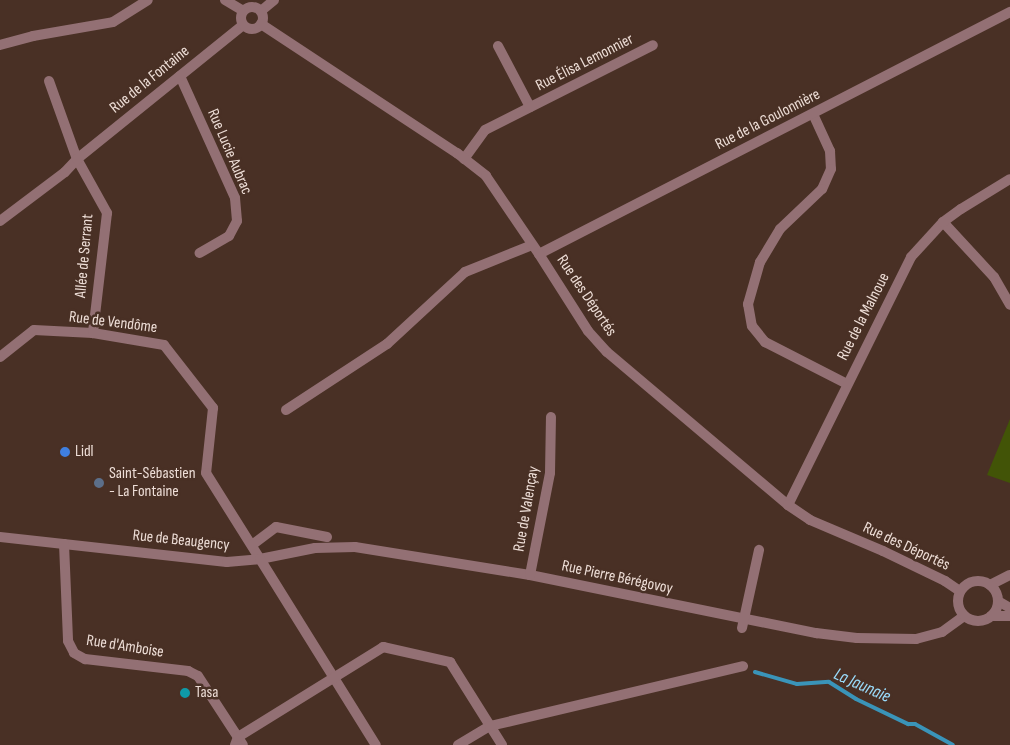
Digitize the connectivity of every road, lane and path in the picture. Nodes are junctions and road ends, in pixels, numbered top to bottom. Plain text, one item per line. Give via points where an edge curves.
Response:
1 (148, 0) edge
2 (226, 0) edge
3 (274, 0) edge
4 (243, 11) junction
5 (261, 11) junction
6 (1010, 12) edge
7 (261, 24) junction
8 (243, 25) junction
9 (0, 45) edge
10 (498, 46) dead end
11 (653, 46) dead end
12 (180, 76) junction
13 (49, 81) dead end
14 (530, 107) junction
15 (813, 114) junction
16 (77, 159) junction
17 (464, 159) junction
18 (1010, 179) edge
19 (0, 221) edge
20 (944, 222) junction
21 (532, 245) junction
22 (199, 253) dead end
23 (539, 254) junction
24 (1010, 306) edge
25 (93, 333) junction
26 (0, 357) edge
27 (847, 384) junction
28 (286, 410) dead end
29 (551, 417) dead end
30 (788, 505) junction
31 (0, 537) edge
32 (326, 537) dead end
33 (64, 544) junction
34 (252, 545) junction
35 (759, 550) dead end
36 (260, 560) junction
37 (530, 575) junction
38 (1010, 575) edge
39 (990, 584) junction
40 (960, 591) junction
41 (998, 601) junction
42 (1010, 608) edge
43 (964, 616) junction
44 (991, 616) junction
45 (1010, 616) edge
46 (742, 624) junction
47 (743, 666) dead end
48 (333, 677) junction
49 (490, 726) junction
50 (239, 742) edge
51 (376, 745) edge
52 (458, 745) edge
53 (502, 745) edge

1 - 9 street via 113,22
2 - 4 street
3 - 5 street
4 - 5 street via 252,7
4 - 8 street via 240,18
5 - 7 street
6 - 15 street, Rue de la Goulonnière
7 - 8 street via 252,29
7 - 17 street, Rue des Déportés
8 - 12 street, Rue de la Fontaine
10 - 14 street, Rue Élisa Lemonnier
11 - 14 street, Rue Élisa Lemonnier
12 - 16 street, Rue de la Fontaine
12 - 22 street, Rue Lucie Aubrac via 235,198 237,221 229,236
13 - 16 street
14 - 17 street, Rue Élisa Lemonnier via 485,130
15 - 23 street, Rue de la Goulonnière
15 - 27 street via 830,151 831,169 822,189 780,230 760,262 748,304 752,326 765,342
16 - 19 street, Rue de la Fontaine via 65,172
16 - 25 street, Allée de Serrant via 107,213
17 - 21 street, Rue des Déportés via 486,176
18 - 20 street, Rue de la Malnoue
20 - 24 street via 994,277
20 - 27 street, Rue de la Malnoue via 911,257
21 - 23 street, Rue des Déportés
21 - 28 street via 465,272 387,344
23 - 30 street, Rue des Déportés via 588,331 607,352
25 - 26 street, Rue de Vendôme via 34,330
25 - 34 street, Rue de Vendôme via 164,345 213,408 206,473
27 - 30 street, Rue de la Malnoue
29 - 37 street, Rue de Valençay via 550,473
30 - 40 street, Rue des Déportés via 810,520 946,580
31 - 33 street, Rue de Beaugency
32 - 34 street via 276,527
33 - 36 street, Rue de Beaugency via 227,562
33 - 50 street, Rue d'Amboise via 68,641 74,653 85,659 188,671 198,676
34 - 36 street, Rue de Vendôme
35 - 46 street
36 - 37 street, Rue Pierre Bérégovoy via 315,548 355,547
36 - 48 street
37 - 46 street, Rue Pierre Bérégovoy
38 - 39 street
39 - 40 street via 974,581
39 - 41 street
40 - 43 street via 958,605
41 - 42 street
41 - 44 street
43 - 44 street via 974,621
43 - 46 street, Rue Pierre Bérégovoy via 942,632 897,640
44 - 45 street
47 - 49 street
48 - 49 street via 383,647 450,662
48 - 50 street
48 - 51 street
49 - 52 street
49 - 53 street

